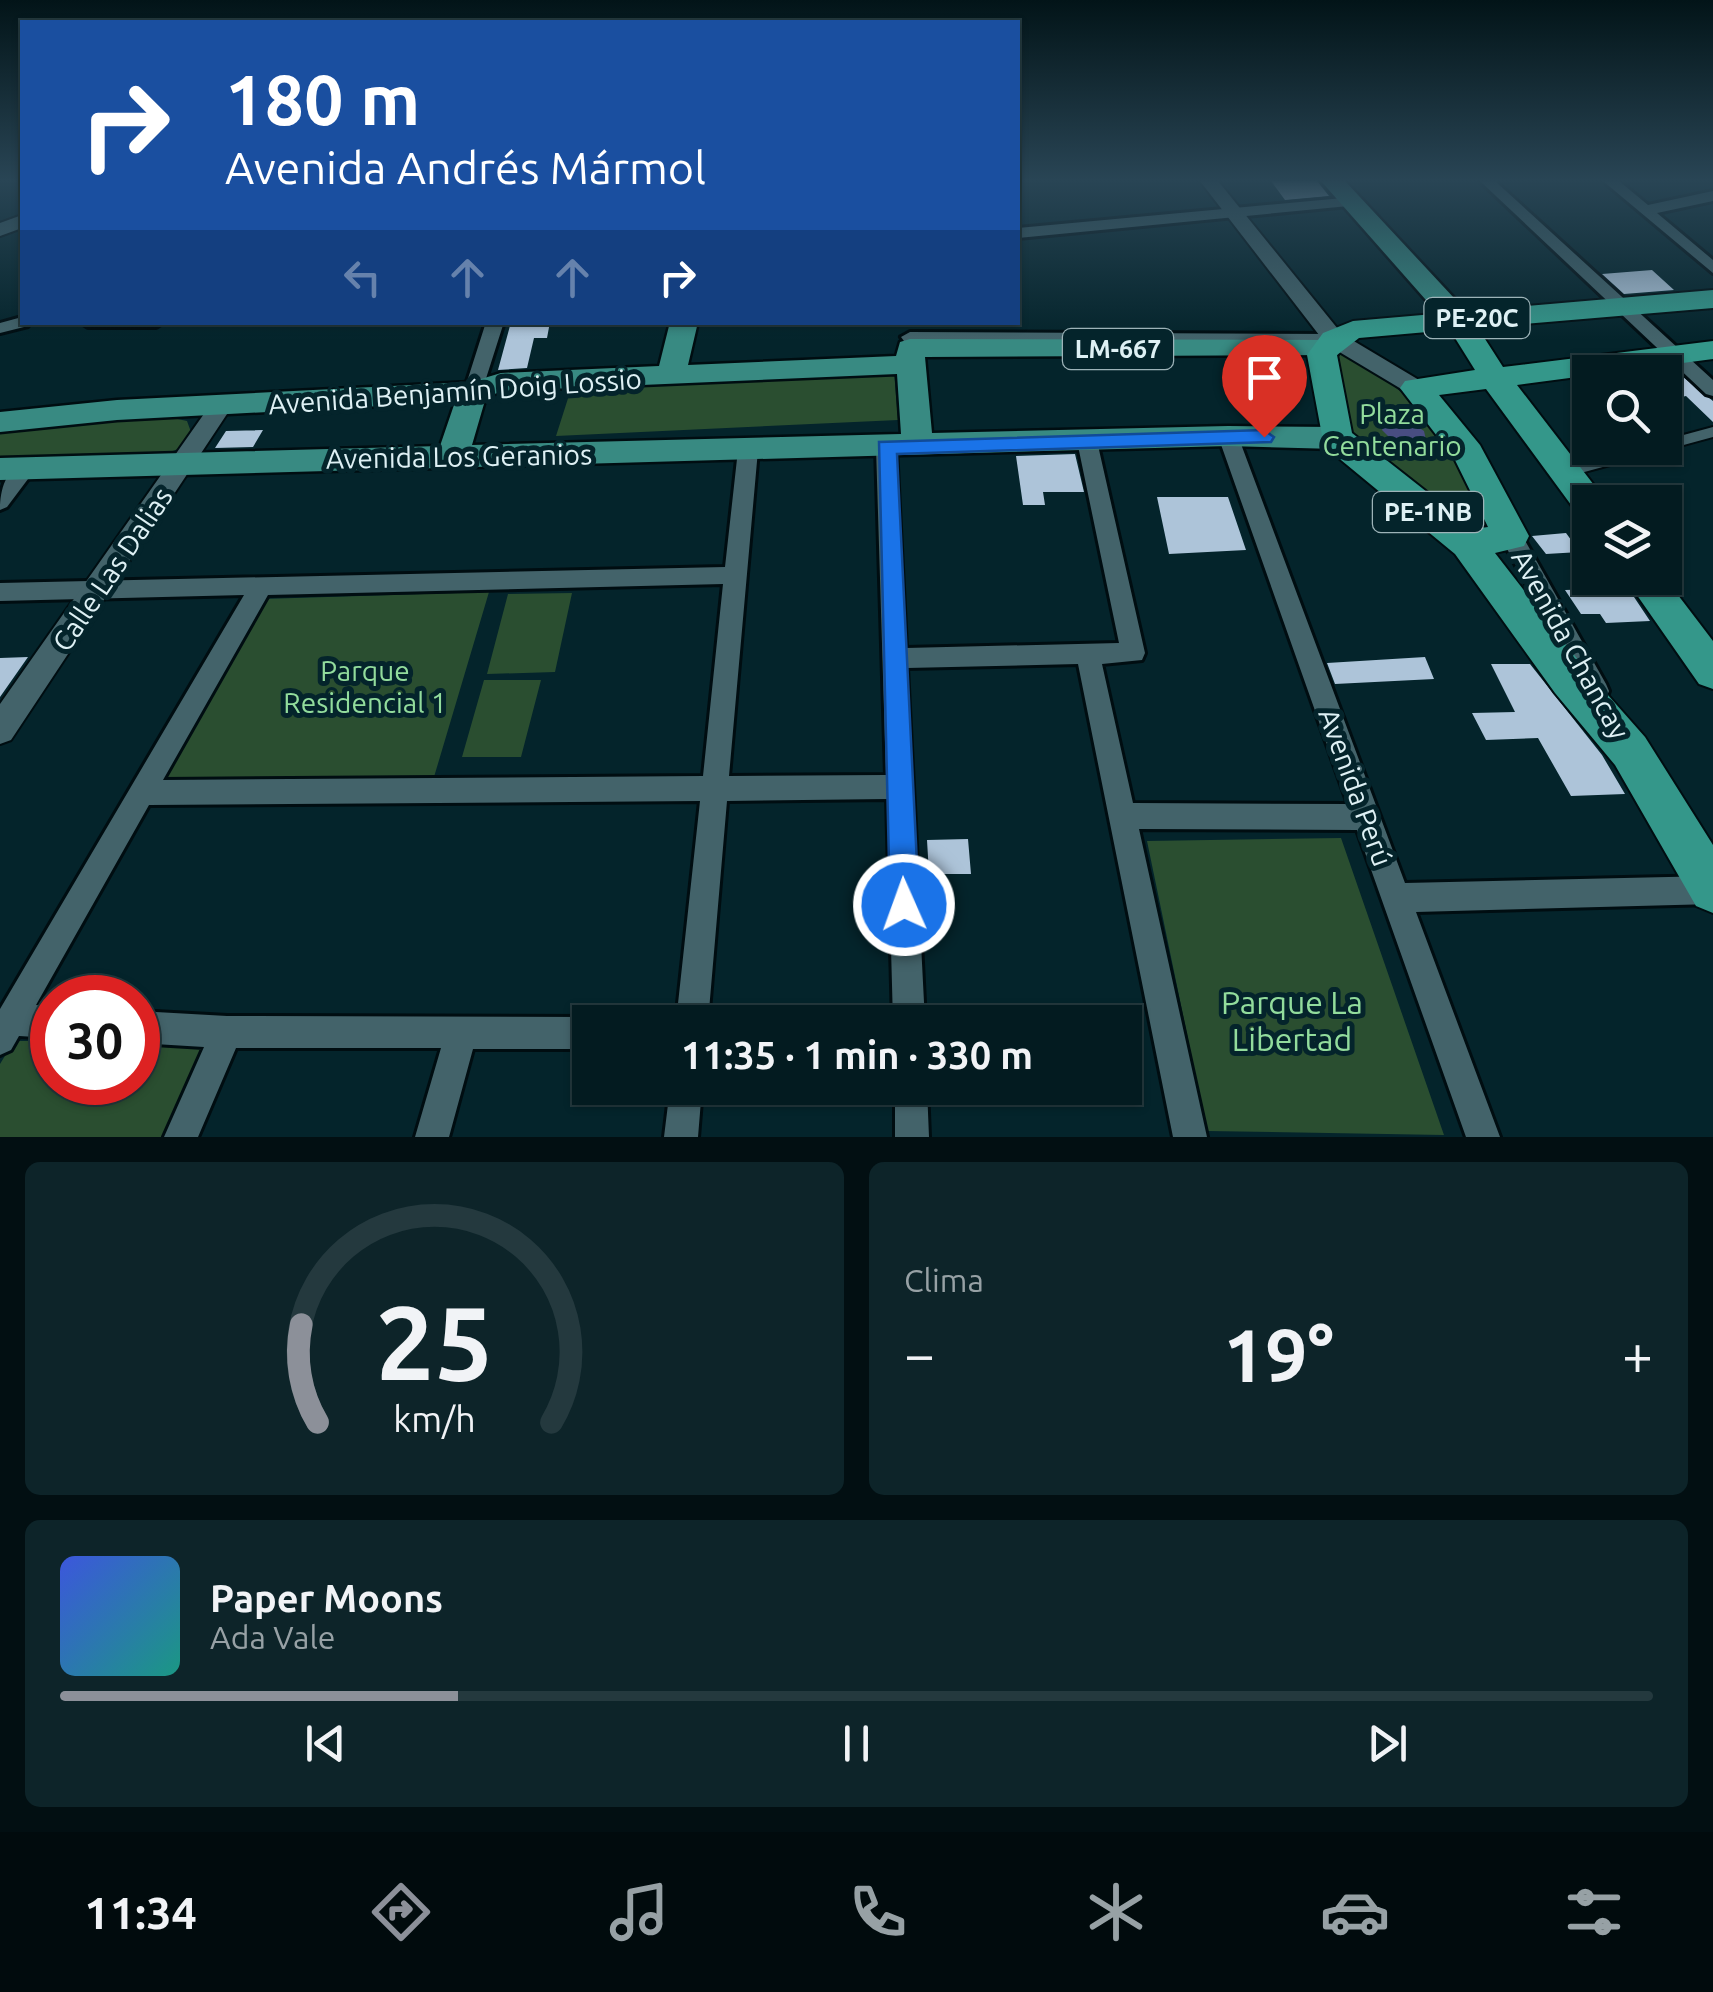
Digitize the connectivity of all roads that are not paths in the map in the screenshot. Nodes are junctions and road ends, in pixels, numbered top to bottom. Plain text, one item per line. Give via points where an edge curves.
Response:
1 (1251, 234) edge
2 (1382, 234) edge
3 (1545, 234) edge
4 (1674, 234) edge
5 (1713, 268) edge
6 (1713, 299) edge
7 (1623, 306) junction
8 (1458, 320) junction
9 (495, 325) edge
10 (683, 325) edge
11 (910, 343) edge
12 (1331, 344) junction
13 (1713, 350) edge
14 (1675, 355) edge
15 (1682, 355) edge
16 (1682, 362) edge
17 (1572, 370) edge
18 (671, 377) junction
19 (1496, 380) junction
20 (1416, 388) junction
21 (1713, 390) edge
22 (473, 391) junction
23 (221, 406) junction
24 (0, 422) edge
25 (1713, 432) edge
26 (1228, 436) junction
27 (1336, 438) junction
28 (1682, 440) edge
29 (1088, 441) junction
30 (902, 446) junction
31 (748, 450) junction
32 (453, 455) junction
33 (184, 462) junction
34 (1589, 465) edge
35 (14, 468) edge
36 (1566, 471) junction
37 (1576, 485) edge
38 (0, 502) edge
39 (1511, 536) junction
40 (1468, 544) junction
41 (736, 575) junction
42 (260, 588) junction
43 (99, 591) junction
44 (0, 592) edge
45 (1656, 595) edge
46 (1088, 655) junction
47 (896, 658) junction
48 (1713, 672) edge
49 (0, 730) edge
50 (1630, 751) junction
51 (900, 787) junction
52 (714, 792) junction
53 (142, 793) junction
54 (1122, 816) junction
55 (1367, 817) junction
56 (1713, 890) edge
57 (1397, 898) junction
58 (694, 1005) edge
59 (907, 1005) edge
60 (30, 1024) edge
61 (4, 1026) edge
62 (160, 1028) edge
63 (462, 1030) junction
64 (227, 1032) junction
65 (572, 1032) edge
66 (684, 1105) edge
67 (911, 1105) edge
68 (181, 1137) edge
69 (432, 1137) edge
70 (681, 1137) edge
71 (912, 1137) edge
72 (1190, 1137) edge
73 (1483, 1137) edge

1 - 12 street
2 - 8 main road, PE-20C
3 - 7 street
4 - 5 street
6 - 7 highway, PE-20C
7 - 8 highway, PE-20C
7 - 14 street
8 - 12 highway, PE-20C via 1352,330
8 - 19 highway
9 - 22 street
10 - 18 main road
11 - 12 main road, LM-667
11 - 18 main road, Avenida Benjamín Doig Lossio
11 - 30 main road
12 - 20 street
12 - 27 highway via 1322,355
13 - 15 highway, PE-20C
16 - 21 street
17 - 19 highway, PE-20C
18 - 22 main road, Avenida Benjamín Doig Lossio via 501,382
19 - 20 highway, PE-20C
19 - 36 highway
20 - 39 highway via 1468,453
22 - 23 main road, Avenida Benjamín Doig Lossio
22 - 32 main road
23 - 24 main road, Avenida Benjamín Doig Lossio
23 - 33 street, Calle Las Dalias
25 - 28 street
26 - 27 main road, Avenida Los Geranios
26 - 29 main road, Avenida Los Geranios
26 - 55 street, Avenida Perú
27 - 40 highway, PE-1NB
29 - 30 main road, Avenida Los Geranios
29 - 46 street via 1133,653
30 - 31 main road, Avenida Los Geranios
30 - 47 street
31 - 32 main road, Avenida Los Geranios
31 - 41 street
32 - 33 main road, Avenida Los Geranios
33 - 35 main road, Avenida Los Geranios
33 - 43 street, Calle Las Dalias
34 - 36 street
35 - 38 street
36 - 37 highway
39 - 40 highway
39 - 50 street, Avenida Chancay
40 - 50 highway, Avenida Chancay / PE-1NB
41 - 42 street
41 - 52 street
42 - 43 street
42 - 53 street
43 - 44 street
43 - 49 street, Calle Las Dalias
45 - 48 highway
46 - 47 street
46 - 54 street
47 - 51 street
50 - 56 highway, Avenida Chancay / PE-1NB
51 - 52 street
51 - 59 street
52 - 53 street
52 - 58 street
53 - 61 street
54 - 55 street
54 - 72 street
55 - 57 street, Avenida Perú
56 - 57 street
57 - 73 street, Avenida Perú
60 - 61 street
62 - 64 street
63 - 64 street
63 - 65 street
63 - 69 street
64 - 68 street
66 - 70 street
67 - 71 street

